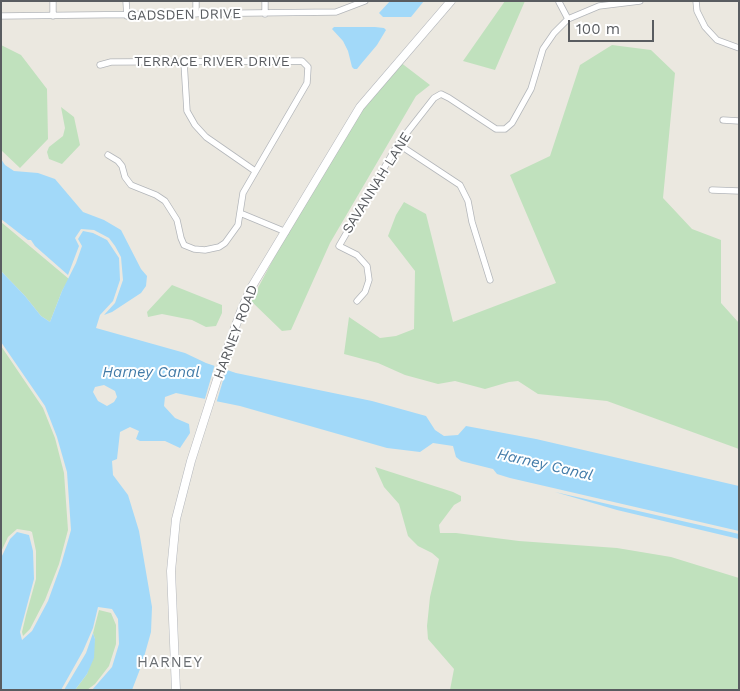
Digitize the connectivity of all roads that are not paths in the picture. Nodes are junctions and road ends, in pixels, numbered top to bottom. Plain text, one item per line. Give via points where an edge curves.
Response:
1 (53, 1) edge
2 (126, 1) edge
3 (196, 1) edge
4 (265, 1) edge
5 (365, 1) edge
6 (451, 1) edge
7 (640, 1) edge
8 (696, 1) edge
9 (559, 2) edge
10 (623, 2) edge
11 (196, 14) junction
12 (265, 14) junction
13 (1, 16) edge
14 (53, 16) junction
15 (127, 16) junction
16 (568, 19) junction
17 (739, 48) edge
18 (184, 62) junction
19 (100, 65) dead end
20 (723, 120) dead end
21 (739, 121) edge
22 (398, 144) junction
23 (108, 155) dead end
24 (254, 171) junction
25 (712, 190) dead end
26 (739, 191) edge
27 (240, 213) junction
28 (286, 232) junction
29 (490, 280) dead end
30 (357, 301) dead end
31 (176, 690) edge

1 - 14 street
2 - 15 street
3 - 11 street
4 - 12 street
5 - 12 street, GADSDEN DRIVE via 336,12
6 - 28 street, HARNEY ROAD via 360,107
7 - 10 street, SAVANNAH LANE
8 - 17 street via 705,27 717,40
9 - 16 street
10 - 16 street, SAVANNAH LANE via 599,6
11 - 12 street, GADSDEN DRIVE
11 - 15 street, GADSDEN DRIVE
13 - 14 street, GADSDEN DRIVE
14 - 15 street, GADSDEN DRIVE
16 - 22 street, SAVANNAH LANE via 544,49 531,89 512,123 505,129 496,129 441,94 434,98
18 - 19 street, TERRACE RIVER DRIVE via 110,62
18 - 24 street via 187,111 194,125
18 - 24 street, TERRACE RIVER DRIVE via 302,61 308,67 307,84
20 - 21 street
22 - 29 street via 460,185 468,201
22 - 30 street, SAVANNAH LANE via 339,246 357,255 367,266 369,280
23 - 27 street, TERRACE RIVER DRIVE via 122,166 131,185 165,201 177,220 184,245 205,250 219,247 238,224
24 - 27 street, TERRACE RIVER DRIVE via 243,193
25 - 26 street
27 - 28 street
28 - 31 street, HARNEY ROAD via 252,288 224,358 176,518 171,571

